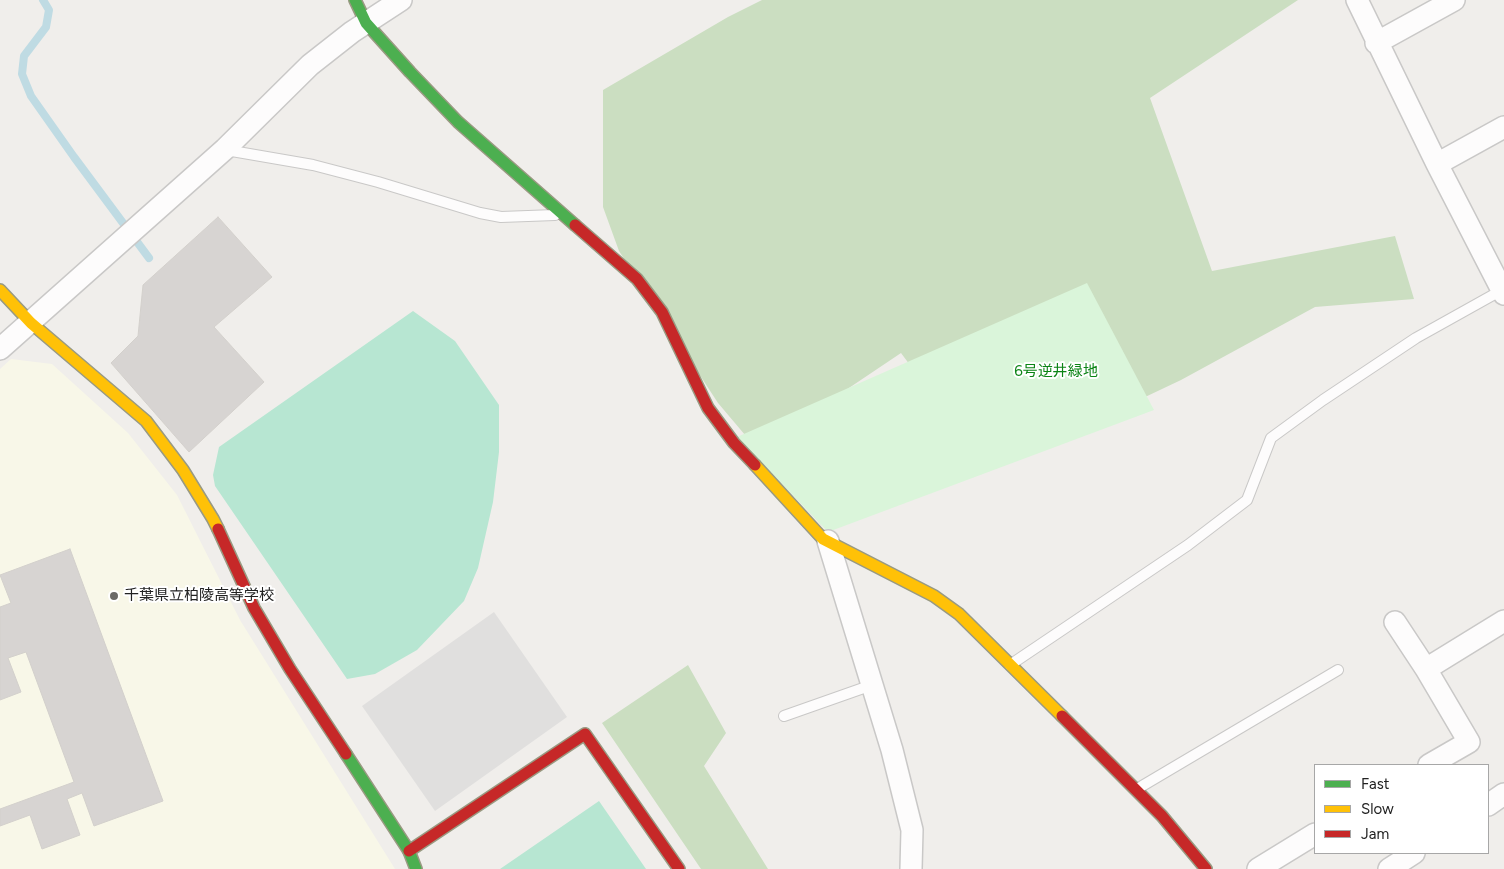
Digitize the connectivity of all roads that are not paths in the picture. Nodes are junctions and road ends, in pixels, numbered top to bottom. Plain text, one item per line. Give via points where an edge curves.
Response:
1 (355, 0) edge
2 (401, 0) edge
3 (1357, 0) edge
4 (1454, 0) edge
5 (366, 22) junction
6 (1376, 43) junction
7 (1504, 127) edge
8 (225, 150) junction
9 (1437, 164) junction
10 (563, 214) junction
11 (0, 290) edge
12 (1503, 292) edge
13 (31, 323) junction
14 (0, 349) edge
15 (828, 541) junction
16 (1504, 621) edge
17 (1395, 622) dead end
18 (1009, 665) junction
19 (1426, 669) junction
20 (1338, 670) dead end
21 (872, 685) junction
22 (784, 716) dead end
23 (1431, 764) edge
24 (1136, 790) junction
25 (1504, 794) edge
26 (1489, 804) edge
27 (1314, 835) edge
28 (410, 851) junction
29 (1412, 854) edge
30 (416, 869) edge
31 (679, 869) edge
32 (911, 869) edge
33 (1206, 869) edge
34 (1258, 869) edge
35 (1389, 869) edge

1 - 5 street
2 - 5 street
3 - 6 street
4 - 6 street
5 - 8 street via 310,66
5 - 10 street via 458,122
6 - 9 street
7 - 9 street
8 - 10 lane via 313,165 480,213 502,217
8 - 13 street
9 - 12 street
10 - 15 street via 637,279 662,312 708,408 734,443
11 - 13 street
12 - 18 lane via 1416,338 1271,438 1247,500 1188,545
13 - 14 street
13 - 28 street via 146,421 183,470 213,519 254,608 290,669
15 - 18 street via 934,596 959,614
15 - 21 street
16 - 19 street
17 - 19 street
18 - 24 street
19 - 23 street via 1468,742
20 - 24 lane
21 - 22 lane
21 - 32 street via 912,830
24 - 33 street
25 - 26 street
27 - 34 street
28 - 30 street
28 - 31 street via 585,734
29 - 35 street

